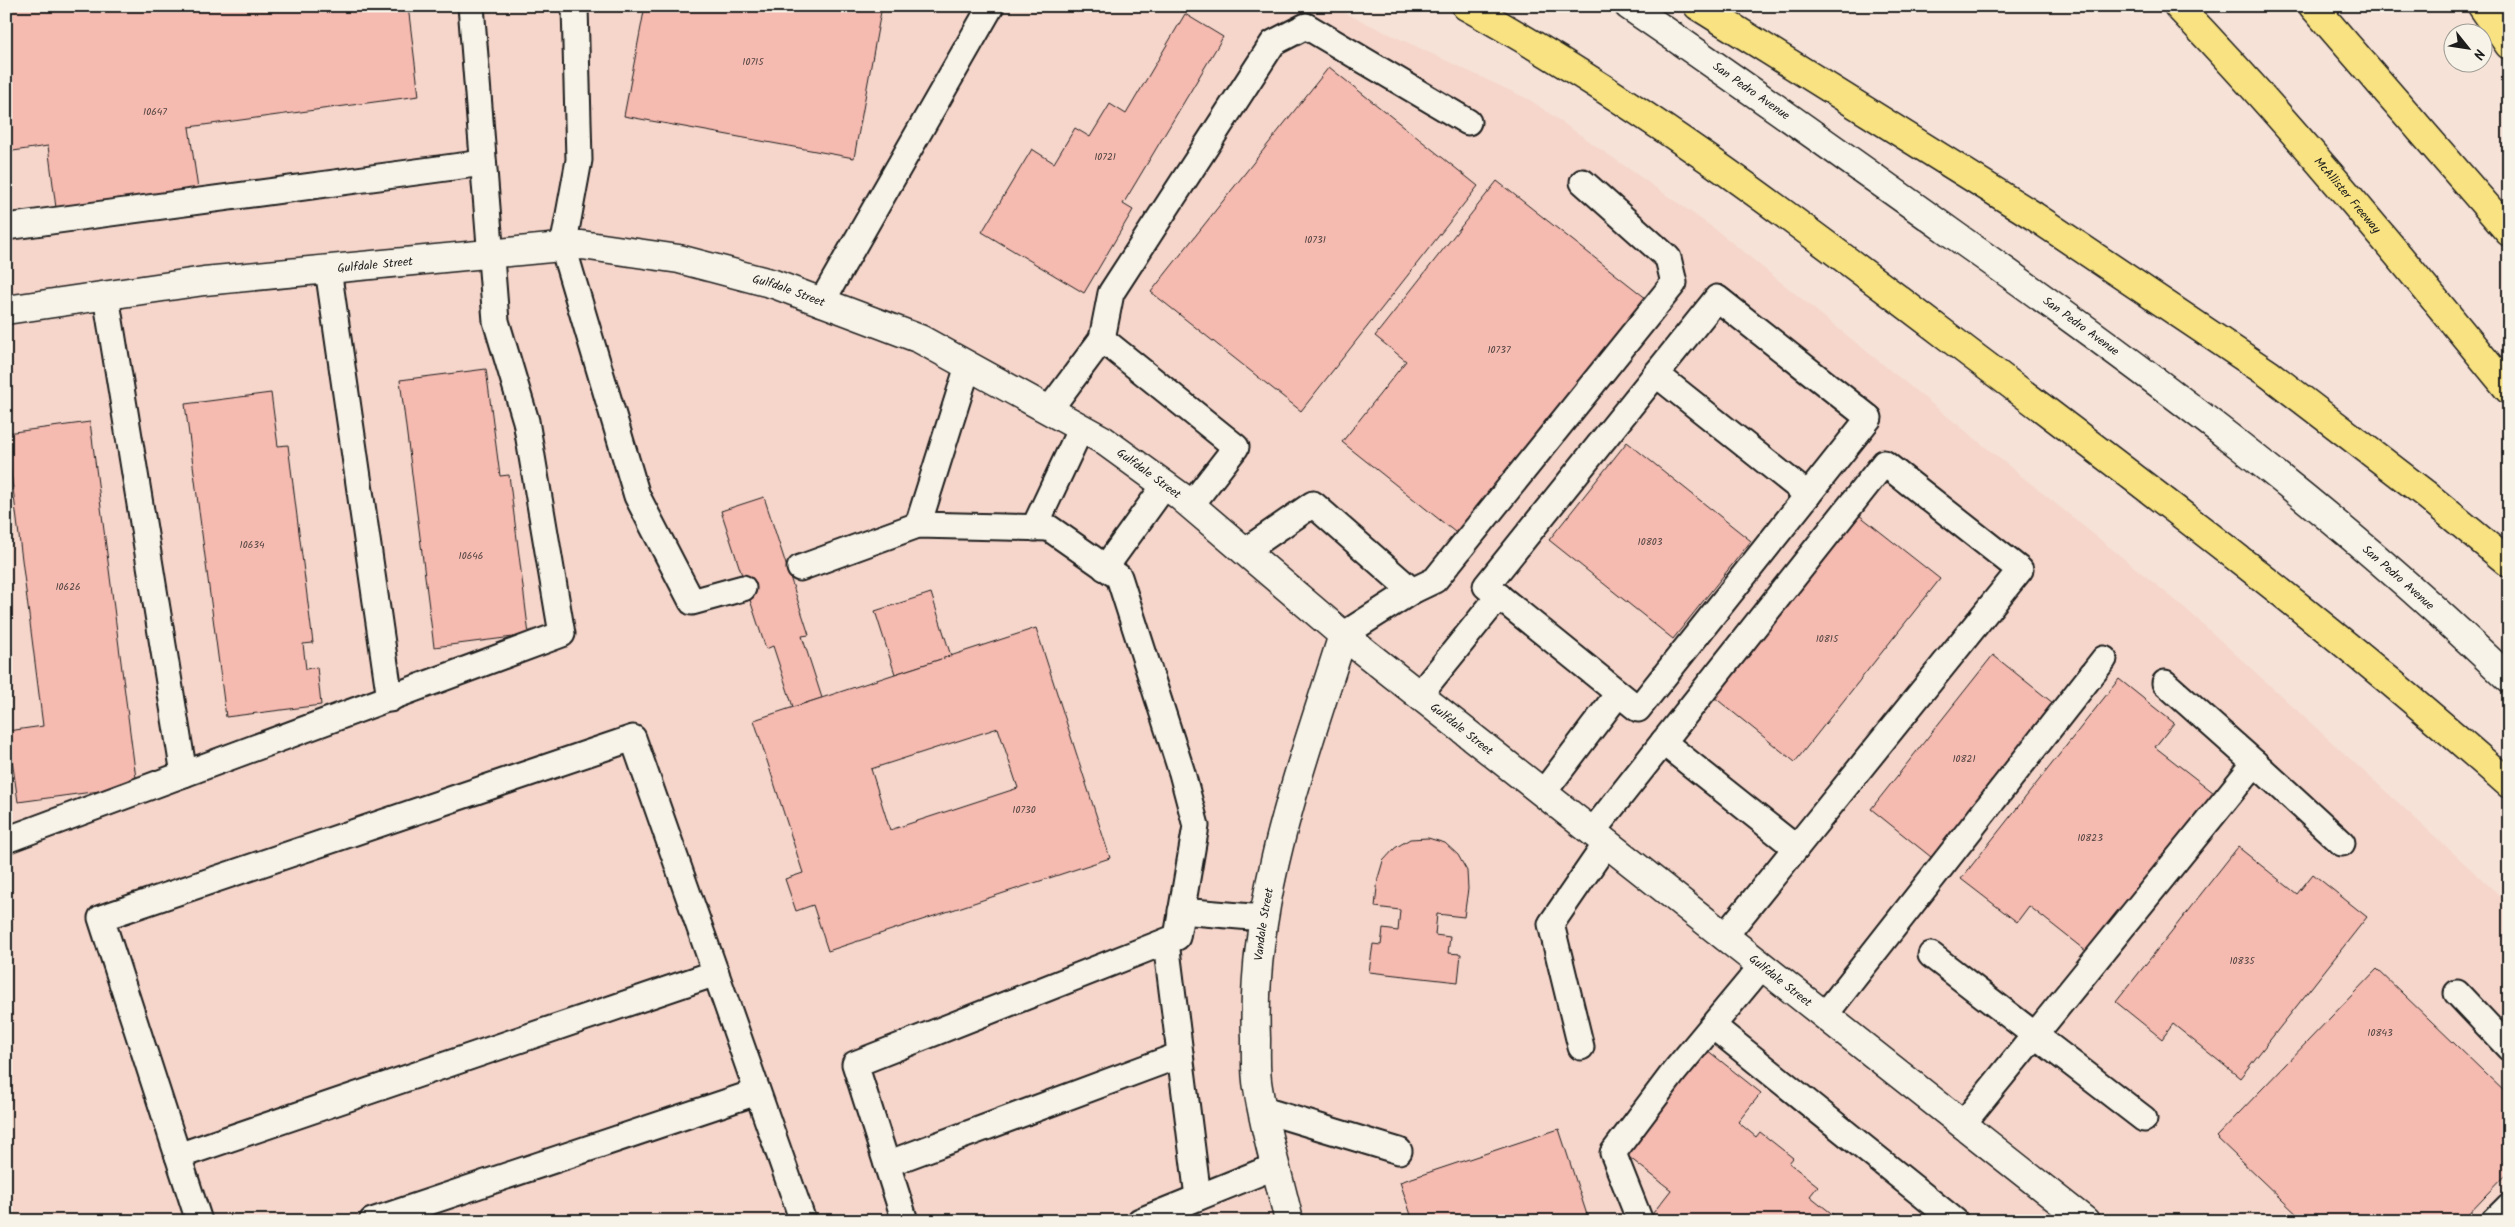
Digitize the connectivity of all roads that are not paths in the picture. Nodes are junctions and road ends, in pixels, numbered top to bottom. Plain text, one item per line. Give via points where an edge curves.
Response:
1 (471, 6) edge
2 (575, 6) edge
3 (991, 6) edge
4 (1466, 6) edge
5 (1628, 6) edge
6 (1698, 6) edge
7 (2178, 6) edge
8 (2313, 6) edge
9 (2482, 6) edge
10 (2509, 45) edge
11 (1468, 122) dead end
12 (483, 163) junction
13 (1583, 182) dead end
14 (6, 227) edge
15 (2509, 232) edge
16 (563, 247) junction
17 (490, 254) junction
18 (328, 269) junction
19 (106, 296) junction
20 (821, 303) junction
21 (6, 310) edge
22 (1102, 339) junction
23 (968, 366) junction
24 (1656, 374) junction
25 (2509, 390) edge
26 (1049, 410) junction
27 (1081, 428) junction
28 (1165, 485) junction
29 (1808, 495) junction
30 (1191, 506) junction
31 (918, 525) junction
32 (1034, 528) junction
33 (1245, 551) junction
34 (2509, 563) edge
35 (800, 568) dead end
36 (1105, 568) junction
37 (743, 588) dead end
38 (1412, 591) junction
39 (1499, 596) junction
40 (1343, 635) junction
41 (2104, 660) dead end
42 (2509, 679) edge
43 (2165, 683) dead end
44 (1618, 694) junction
45 (1419, 695) junction
46 (390, 699) junction
47 (1663, 742) junction
48 (2255, 763) junction
49 (184, 774) junction
50 (2509, 784) edge
51 (1543, 793) junction
52 (1599, 838) junction
53 (6, 840) edge
54 (2342, 843) dead end
55 (1796, 848) junction
56 (1181, 911) junction
57 (1263, 918) junction
58 (1724, 937) junction
59 (1166, 942) junction
60 (1932, 955) dead end
61 (1762, 966) junction
62 (716, 973) junction
63 (2457, 993) dead end
64 (1824, 1016) junction
65 (1713, 1026) junction
66 (2035, 1034) junction
67 (1581, 1047) dead end
68 (2509, 1048) edge
69 (1180, 1055) junction
70 (757, 1092) junction
71 (1263, 1110) junction
72 (2144, 1119) dead end
73 (1962, 1125) junction
74 (1399, 1151) dead end
75 (178, 1156) junction
76 (887, 1164) junction
77 (1276, 1166) junction
78 (1198, 1197) junction
79 (795, 1219) edge
80 (199, 1221) edge
81 (372, 1221) edge
82 (905, 1221) edge
83 (1140, 1221) edge
84 (1289, 1221) edge
85 (1640, 1221) edge
86 (1955, 1221) edge
87 (2085, 1221) edge

1 - 12 lane
2 - 16 lane via 579,160
3 - 20 lane
4 - 50 highway via 1611,93 1793,219 2243,561
5 - 42 street, San Pedro Avenue via 2151,376 2318,508
6 - 34 highway via 2002,196 2268,374 2424,493
7 - 25 highway, McAllister Freeway via 2310,152
8 - 15 highway
9 - 10 highway
11 - 22 lane via 1306,26 1273,43 1111,294
12 - 14 lane
12 - 17 lane
13 - 38 lane via 1668,258 1674,283 1435,580
16 - 17 street, Gulfdale Street
16 - 20 street, Gulfdale Street via 582,245 679,259 774,284
16 - 37 lane via 637,496 692,602
17 - 18 street, Gulfdale Street
17 - 46 lane via 496,321 526,421 562,634
18 - 19 street, Gulfdale Street via 204,281
18 - 46 lane
19 - 21 street, Gulfdale Street
19 - 49 lane
20 - 23 street, Gulfdale Street via 920,339
22 - 26 lane
22 - 30 lane via 1236,447
23 - 26 street, Gulfdale Street
23 - 31 lane
24 - 29 lane
24 - 29 lane via 1716,298 1869,418
24 - 39 lane via 1486,586
26 - 27 street, Gulfdale Street
27 - 28 street, Gulfdale Street
27 - 32 lane
28 - 30 street, Gulfdale Street
28 - 36 lane
29 - 44 lane via 1638,710
30 - 33 street, Gulfdale Street
31 - 32 lane
31 - 35 lane
32 - 36 lane via 1049,528
33 - 38 lane via 1313,504
33 - 40 street, Gulfdale Street
36 - 56 lane via 1119,577 1196,826
38 - 40 lane
39 - 44 lane
39 - 45 lane
40 - 45 street, Gulfdale Street
40 - 57 street, Vandale Street via 1272,870
41 - 64 lane
43 - 48 lane
44 - 51 lane
45 - 51 street, Gulfdale Street
46 - 49 lane
47 - 52 lane
47 - 55 lane
47 - 55 lane via 1884,464 2020,570
48 - 54 lane
48 - 66 lane
49 - 53 lane
51 - 52 street, Gulfdale Street
52 - 58 street, Gulfdale Street
52 - 67 lane via 1551,924
55 - 58 lane
56 - 57 lane
56 - 59 lane via 1177,937
57 - 71 street, Vandale Street via 1255,1016 1258,1087
58 - 61 street, Gulfdale Street
59 - 69 lane
59 - 76 lane via 855,1064
60 - 66 lane
61 - 64 street, Gulfdale Street
61 - 65 lane
62 - 70 lane
62 - 75 lane
62 - 75 lane via 633,738 101,918
63 - 68 lane
64 - 73 street, Gulfdale Street
65 - 85 lane via 1613,1153
65 - 86 lane
66 - 72 lane
66 - 73 lane
69 - 76 lane
69 - 78 lane
70 - 79 lane
70 - 81 lane
71 - 74 lane
71 - 77 street, Vandale Street
73 - 87 street, Gulfdale Street
75 - 80 lane
76 - 82 lane
77 - 78 lane
77 - 84 street, Vandale Street
78 - 83 lane

